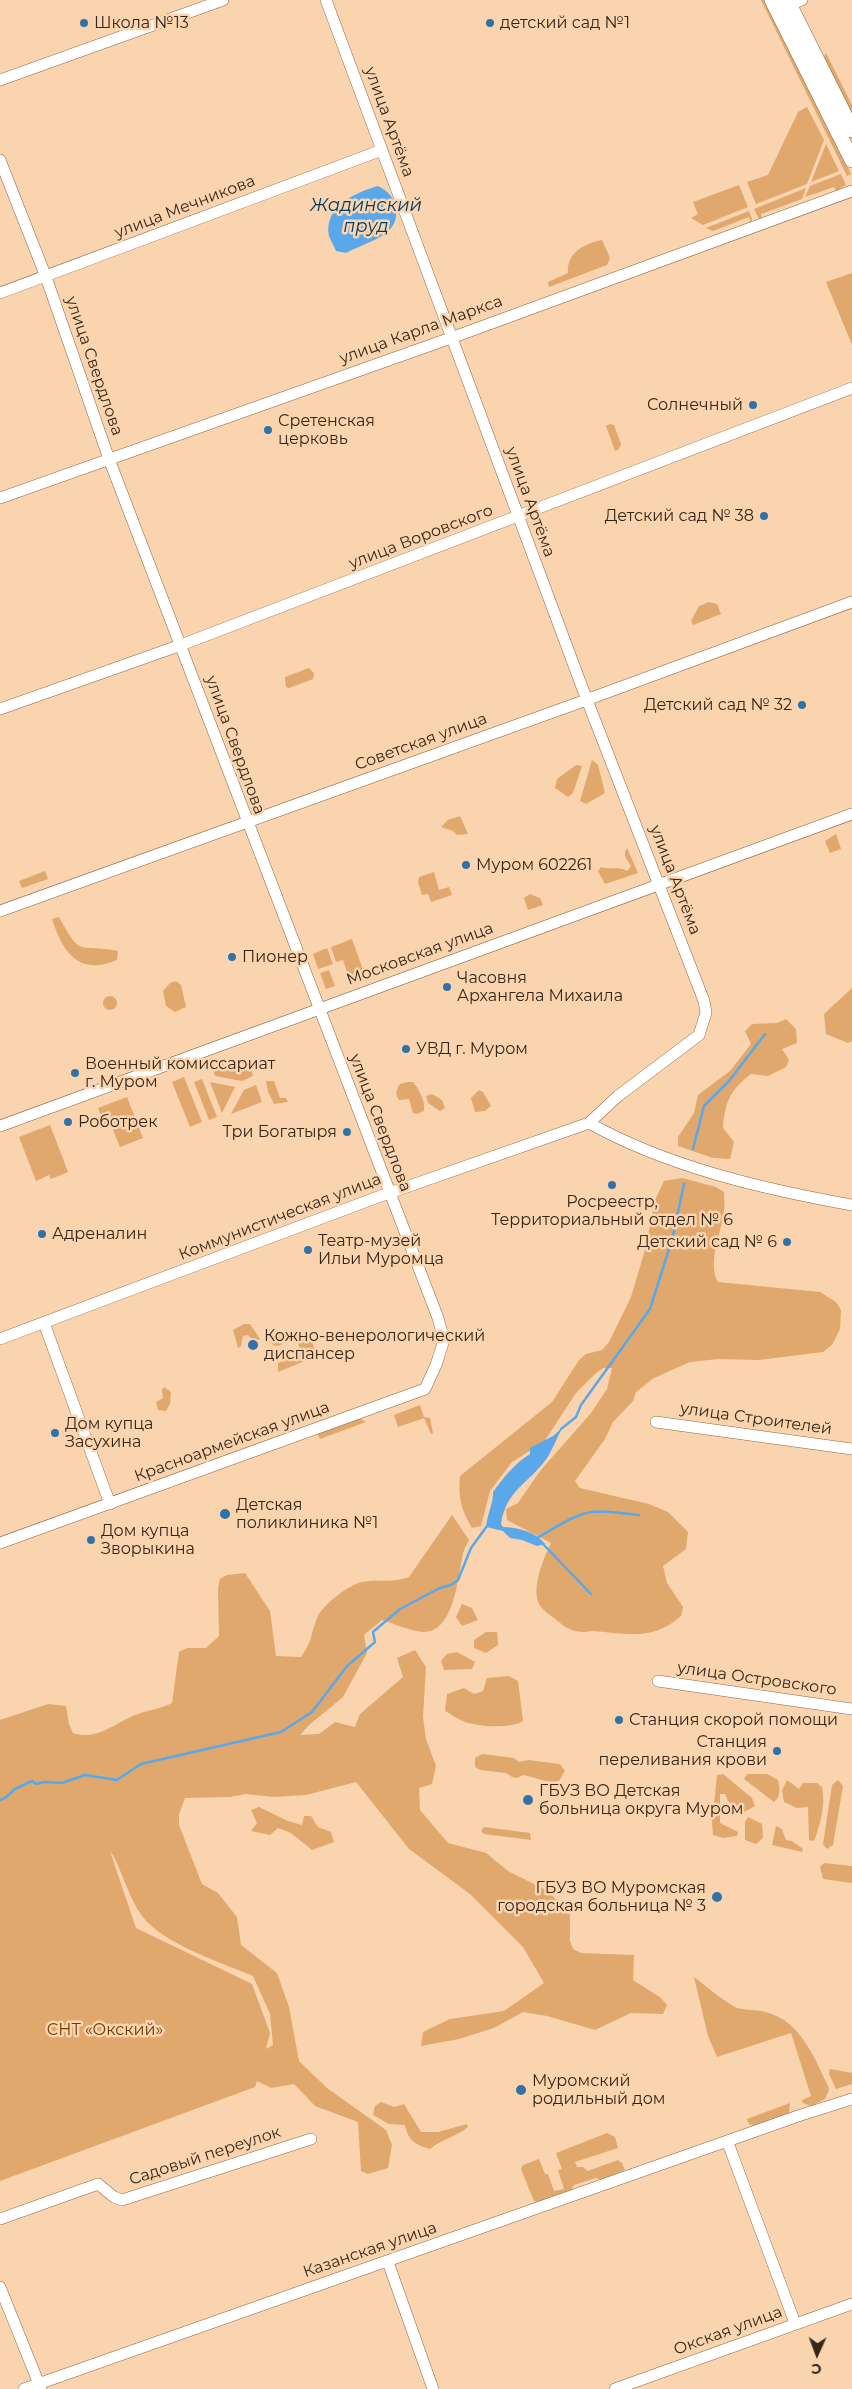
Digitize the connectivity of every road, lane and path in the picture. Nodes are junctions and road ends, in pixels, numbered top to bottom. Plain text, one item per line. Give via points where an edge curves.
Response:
1 (223, 0) edge
2 (326, 0) edge
3 (786, 3) edge
4 (0, 80) edge
5 (852, 130) edge
6 (382, 150) junction
7 (0, 160) edge
8 (852, 160) edge
9 (852, 191) edge
10 (46, 277) junction
11 (0, 293) edge
12 (452, 337) junction
13 (852, 388) edge
14 (109, 459) junction
15 (0, 498) edge
16 (518, 517) junction
17 (852, 602) edge
18 (181, 645) junction
19 (588, 700) junction
20 (0, 709) edge
21 (852, 814) edge
22 (247, 822) junction
23 (659, 884) junction
24 (0, 911) edge
25 (318, 1009) junction
26 (706, 1014) joint
27 (589, 1122) junction
28 (0, 1126) edge
29 (389, 1193) junction
30 (852, 1205) edge
31 (44, 1323) junction
32 (0, 1339) edge
33 (444, 1340) joint
34 (656, 1422) dead end
35 (852, 1449) edge
36 (110, 1504) junction
37 (0, 1544) edge
38 (658, 1681) dead end
39 (852, 1709) edge
40 (852, 2099) edge
41 (311, 2139) dead end
42 (728, 2143) junction
43 (0, 2219) edge
44 (388, 2262) junction
45 (0, 2287) edge
46 (852, 2304) edge
47 (795, 2324) junction
48 (40, 2386) edge
49 (24, 2389) edge
50 (433, 2389) edge
51 (615, 2389) edge

1 - 4 street
2 - 6 street, улица Артёма
3 - 5 main road
3 - 8 main road
6 - 10 street, улица Мечникова
6 - 12 street, улица Артёма
7 - 10 street, улица Свердлова
9 - 12 street, улица Карла Маркса
10 - 11 street, улица Мечникова
10 - 14 street, улица Свердлова
12 - 14 street, улица Карла Маркса
12 - 16 street, улица Артёма
13 - 16 street, улица Воровского
14 - 15 street, улица Карла Маркса
14 - 18 street, улица Свердлова
16 - 18 street, улица Воровского
16 - 19 street, улица Артёма
17 - 19 street, Советская улица
18 - 20 street, улица Воровского
18 - 22 street, улица Свердлова
19 - 22 street, Советская улица
19 - 23 street, улица Артёма
21 - 23 street, Московская улица
22 - 24 street, Советская улица
22 - 25 street, улица Свердлова
23 - 25 street, Московская улица
23 - 26 street, улица Артёма via 704,1001
25 - 28 street, Московская улица
25 - 29 street, улица Свердлова
26 - 27 street, Коммунистическая улица via 699,1035
27 - 29 street, Коммунистическая улица
27 - 30 street via 616,1138 709,1171
29 - 31 street, Коммунистическая улица
29 - 33 street, улица Свердлова
31 - 32 street, Коммунистическая улица
31 - 36 street
33 - 36 street, Красноармейская улица via 425,1388
34 - 35 street, улица Строителей
36 - 37 street, Красноармейская улица
38 - 39 street, улица Островского
40 - 42 street, Казанская улица
41 - 43 street, Садовый переулок via 122,2200 98,2184
42 - 44 street, Казанская улица
42 - 47 street
44 - 48 street, Казанская улица
44 - 50 street
45 - 48 street
46 - 47 street, Окская улица
47 - 51 street, Окская улица
48 - 49 street, Казанская улица

